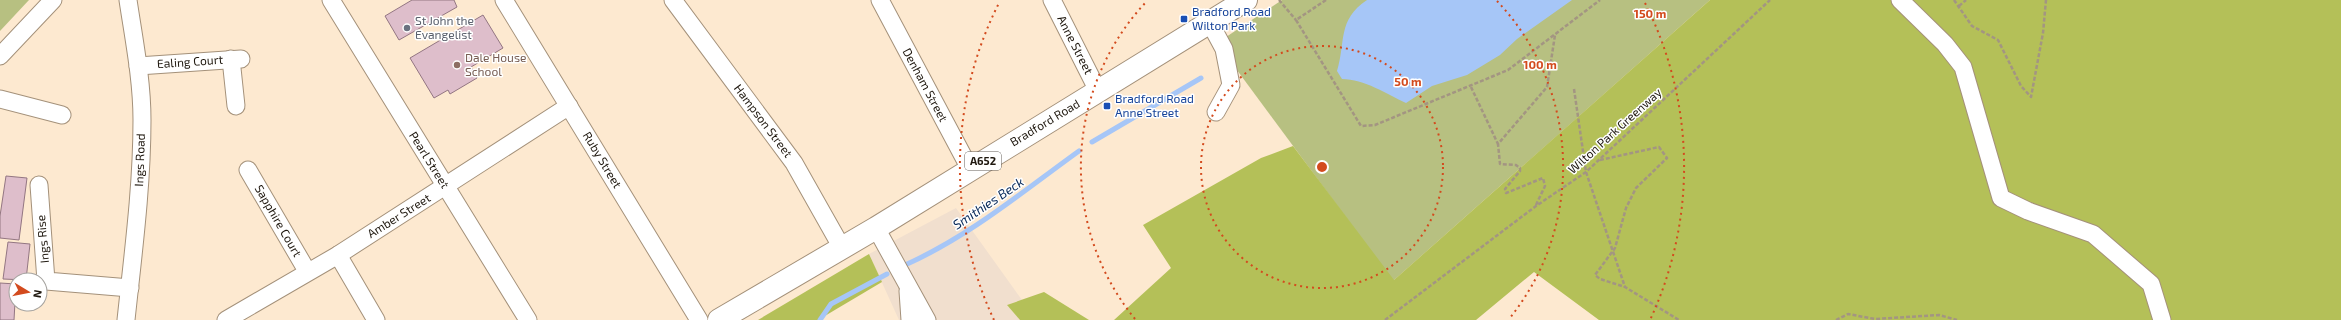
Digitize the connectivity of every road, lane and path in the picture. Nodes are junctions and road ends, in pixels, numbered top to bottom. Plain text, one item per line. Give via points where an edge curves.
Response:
1 (53, 0) edge
2 (128, 0) edge
3 (330, 0) edge
4 (504, 0) edge
5 (673, 0) edge
6 (880, 0) edge
7 (1052, 0) edge
8 (1279, 0) edge
9 (1326, 0) edge
10 (1600, 0) edge
11 (1770, 0) edge
12 (1900, 0) edge
13 (1954, 0) edge
14 (1966, 0) edge
15 (2046, 0) edge
16 (1236, 3) edge
17 (1959, 6) junction
18 (1296, 20) junction
19 (1210, 23) junction
20 (1555, 35) junction
21 (0, 56) edge
22 (138, 66) junction
23 (1472, 87) junction
24 (1574, 89) dead end
25 (1098, 91) junction
26 (0, 99) edge
27 (236, 106) dead end
28 (569, 106) junction
29 (1216, 112) dead end
30 (62, 115) dead end
31 (1498, 144) junction
32 (970, 169) junction
33 (248, 170) dead end
34 (1586, 172) junction
35 (39, 185) dead end
36 (446, 187) junction
37 (1536, 206) junction
38 (876, 228) junction
39 (842, 248) junction
40 (1614, 250) junction
41 (338, 255) junction
42 (307, 271) junction
43 (908, 285) junction
44 (1625, 287) junction
45 (130, 288) junction
46 (126, 320) edge
47 (226, 320) edge
48 (376, 320) edge
49 (528, 320) edge
50 (699, 320) edge
51 (719, 320) edge
52 (910, 320) edge
53 (927, 320) edge
54 (1385, 320) edge
55 (1679, 320) edge
56 (1836, 320) edge
57 (1957, 320) edge
58 (2162, 320) edge

1 - 21 street
2 - 22 street, Ings Road
3 - 36 street, Pearl Street
4 - 28 street, Ruby Street
5 - 39 street, Hampson Street via 794,163
6 - 32 street, Denham Street
7 - 25 street, Anne Street
8 - 18 path
9 - 18 path
10 - 20 path
11 - 34 path, Wilton Park Greenway
12 - 58 street via 1945,44 1963,67 2001,198 2028,211 2093,234 2151,284
13 - 17 path
14 - 17 path
15 - 17 path via 2044,33 2030,97 2021,86 1998,40 1972,26
16 - 19 main road, Bradford Road / A652
18 - 23 path via 1360,126 1375,125
19 - 25 main road, Bradford Road / A652
19 - 29 street via 1224,49 1231,85
20 - 23 path via 1508,70
20 - 31 path via 1547,87
22 - 27 street, Ealing Court via 236,59
22 - 45 street, Ings Road via 142,119 140,177
23 - 31 path
24 - 34 path
25 - 32 main road, Bradford Road / A652
26 - 30 street
28 - 36 street, Amber Street
28 - 50 street, Ruby Street
31 - 37 path via 1500,164 1516,165 1520,168 1505,189 1506,193 1543,178 1545,186
32 - 38 main road, Bradford Road / A652
33 - 42 street, Sapphire Court
34 - 37 path, Wilton Park Greenway
34 - 40 path
34 - 40 path via 1601,159 1659,147 1667,158 1636,188 1626,208
35 - 45 street, Ings Rise via 46,281
36 - 41 street, Amber Street
36 - 49 street, Pearl Street
37 - 54 path, Wilton Park Greenway
38 - 39 main road, Bradford Road / A652
38 - 43 street
39 - 51 main road, Bradford Road / A652
40 - 44 path
40 - 44 path via 1595,275
41 - 42 street, Amber Street
41 - 48 street
42 - 47 street, Amber Street
43 - 52 street
43 - 53 street
44 - 55 path
45 - 46 street, Ings Road
56 - 57 path via 1848,314 1876,319 1939,315

